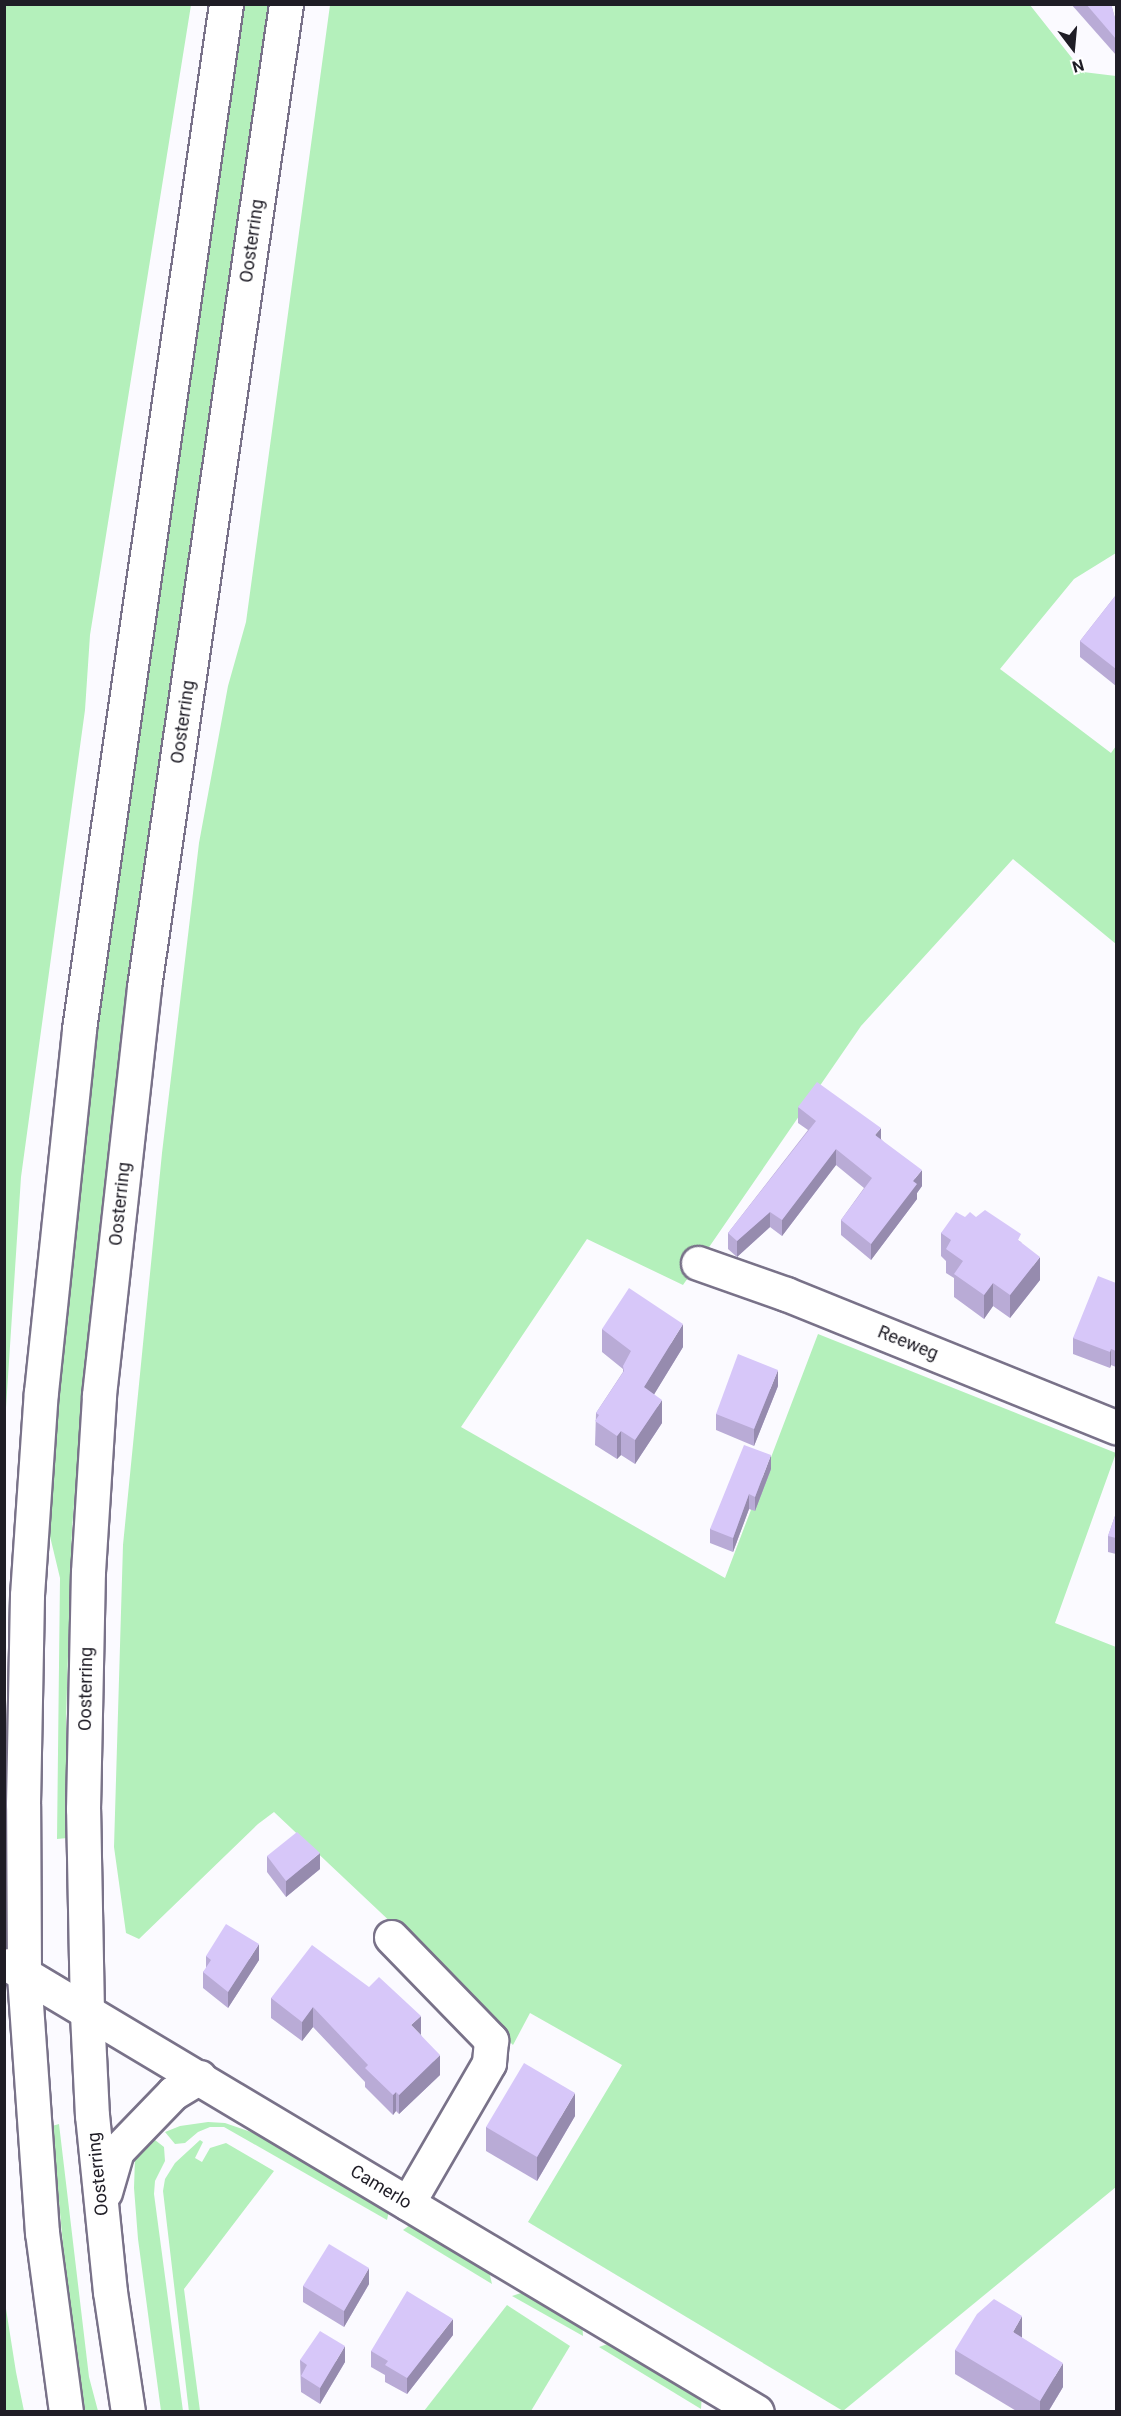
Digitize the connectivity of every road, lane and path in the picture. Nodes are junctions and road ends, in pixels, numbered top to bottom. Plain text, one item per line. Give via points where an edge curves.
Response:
1 (226, 4) edge
2 (286, 4) edge
3 (698, 1263) dead end
4 (1116, 1427) edge
5 (14, 1815) edge
6 (391, 1936) dead end
7 (14, 1969) edge
8 (87, 2013) junction
9 (200, 2077) junction
10 (408, 2203) junction
11 (101, 2206) junction
12 (66, 2412) edge
13 (128, 2412) edge
14 (757, 2412) edge

1 - 5 main road via 79,1029 41,1392
2 - 8 main road, Oosterring via 144,987 99,1395 88,1572 83,1797
3 - 4 main road, Reeweg via 786,1294
5 - 7 main road
6 - 10 main road via 491,2040 489,2063
7 - 8 main road, Camerlo
7 - 12 main road
8 - 9 main road, Camerlo
8 - 11 main road, Oosterring
9 - 10 main road, Camerlo
9 - 11 main road via 173,2093 117,2151
10 - 14 main road, Camerlo
11 - 13 main road, Oosterring

